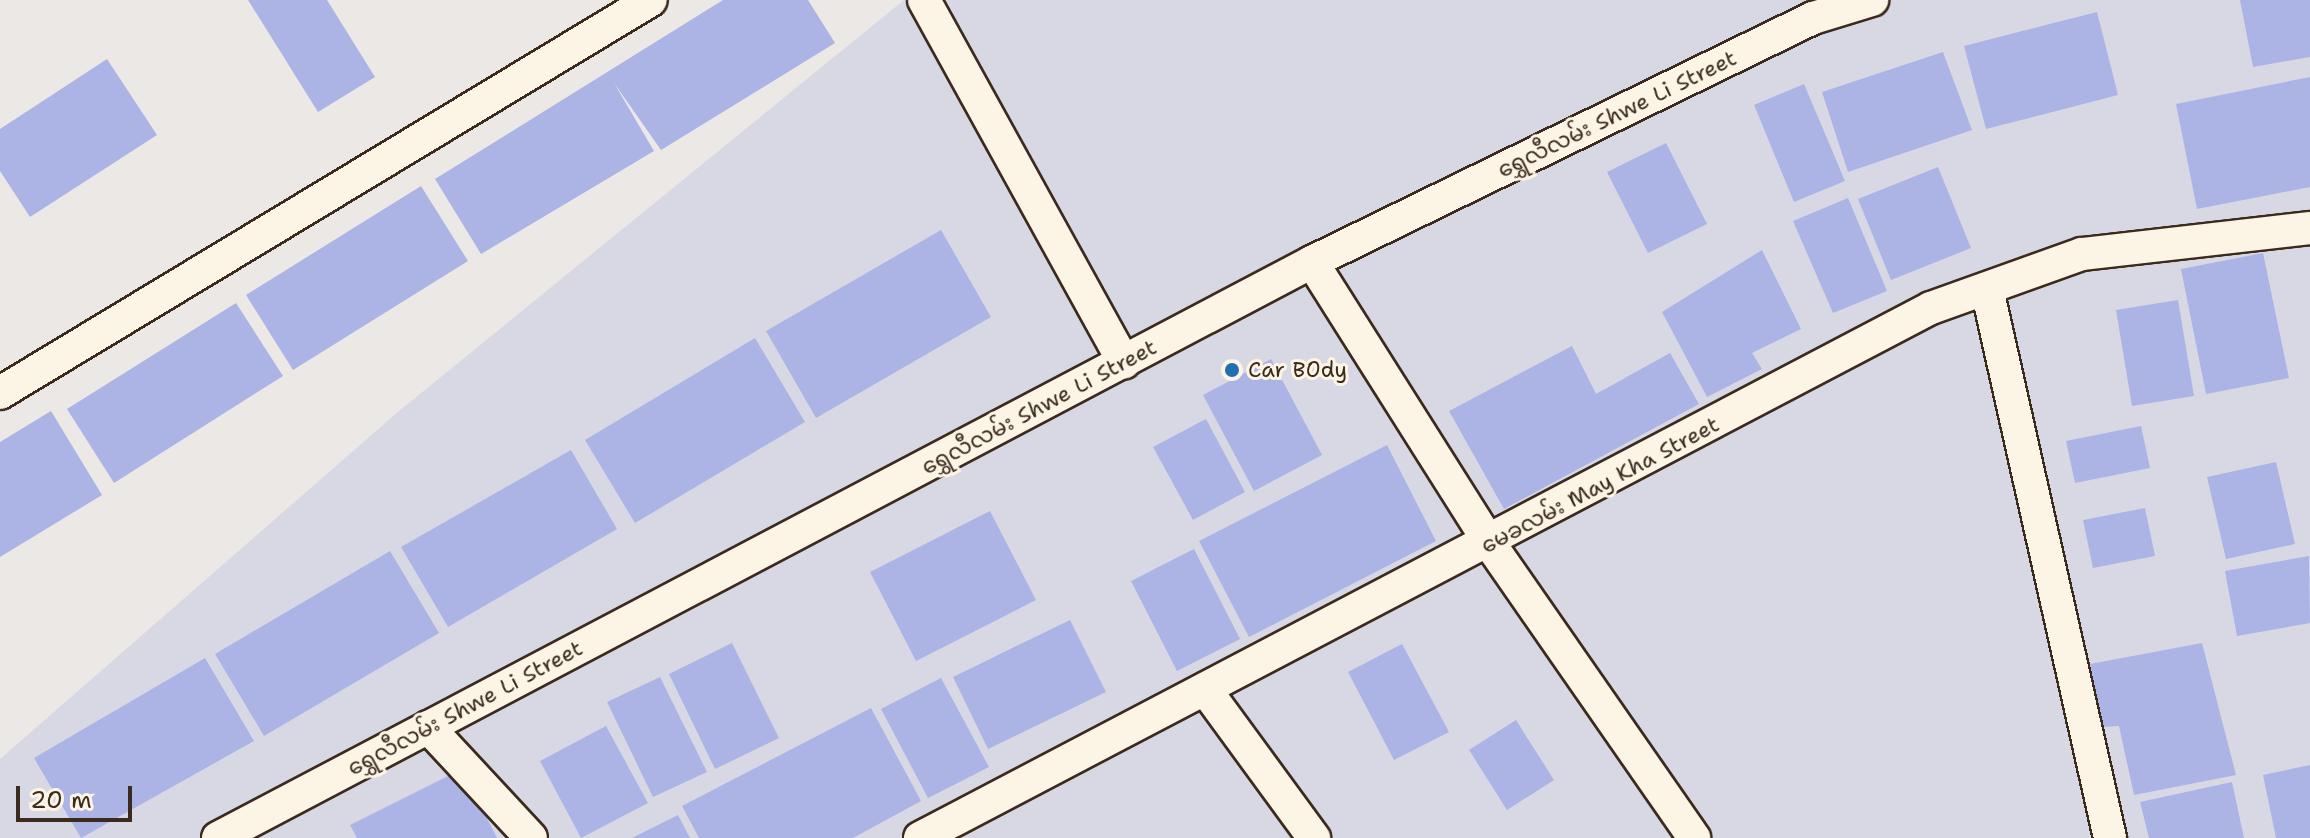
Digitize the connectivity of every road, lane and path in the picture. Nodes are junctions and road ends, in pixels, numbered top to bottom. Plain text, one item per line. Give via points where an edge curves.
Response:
1 (651, 0) edge
2 (924, 0) edge
3 (1872, 0) edge
4 (2308, 236) edge
5 (1312, 262) junction
6 (1987, 289) junction
7 (1124, 363) junction
8 (0, 393) edge
9 (1490, 544) junction
10 (1205, 689) junction
11 (428, 727) junction
12 (935, 835) edge
13 (218, 838) edge
14 (531, 838) edge
15 (1314, 838) edge
16 (1694, 838) edge
17 (2110, 838) edge

1 - 8 street
2 - 7 street
3 - 5 street, ရွှေလီလမ်း Shwe Li Street via 1813,18
4 - 6 street, မေခလမ်း May Kha Street via 2082,254
5 - 7 street, ရွှေလီလမ်း Shwe Li Street
5 - 9 street
6 - 9 street, မေခလမ်း May Kha Street via 1931,308
6 - 17 street
7 - 11 street, ရွှေလီလမ်း Shwe Li Street
9 - 10 street, မေခလမ်း May Kha Street
9 - 16 street
10 - 12 street, မေခလမ်း May Kha Street
10 - 15 street
11 - 13 street, ရွှေလီလမ်း Shwe Li Street
11 - 14 street

